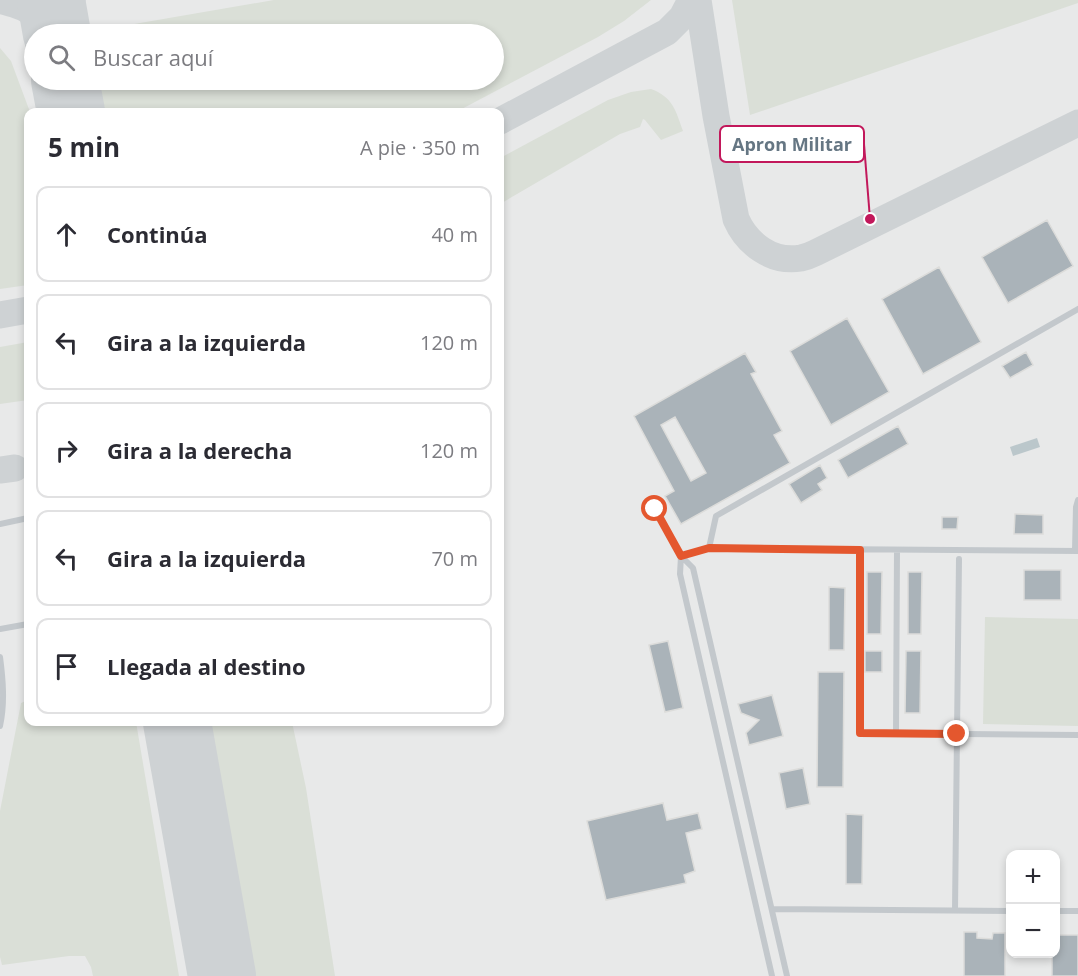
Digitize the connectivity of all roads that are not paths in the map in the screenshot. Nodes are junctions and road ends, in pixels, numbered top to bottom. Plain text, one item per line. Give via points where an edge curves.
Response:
1 (1078, 309) edge
2 (1078, 500) edge
3 (655, 509) dead end
4 (24, 519) edge
5 (0, 524) edge
6 (709, 548) junction
7 (860, 550) junction
8 (897, 550) junction
9 (1076, 551) edge
10 (681, 556) junction
11 (959, 559) dead end
12 (24, 625) edge
13 (0, 629) edge
14 (0, 657) edge
15 (0, 726) edge
16 (731, 732) junction
17 (896, 734) junction
18 (957, 734) junction
19 (1078, 735) edge
20 (717, 736) junction
21 (773, 909) junction
22 (955, 910) junction
23 (1006, 911) edge
24 (1060, 911) edge
25 (1078, 911) edge
26 (772, 976) edge
27 (788, 976) edge

1 - 6 lane via 716,516
2 - 9 lane
3 - 10 lane
4 - 5 lane
6 - 7 lane
6 - 10 lane
7 - 8 lane
7 - 17 lane via 860,733
8 - 9 lane
8 - 17 lane
10 - 16 lane via 693,568
10 - 20 lane via 680,574
11 - 18 lane
12 - 13 lane
14 - 15 lane
16 - 20 lane
16 - 21 lane
17 - 18 lane
18 - 19 lane
18 - 22 lane
20 - 26 lane
21 - 22 lane
21 - 27 lane
22 - 23 lane
24 - 25 lane

